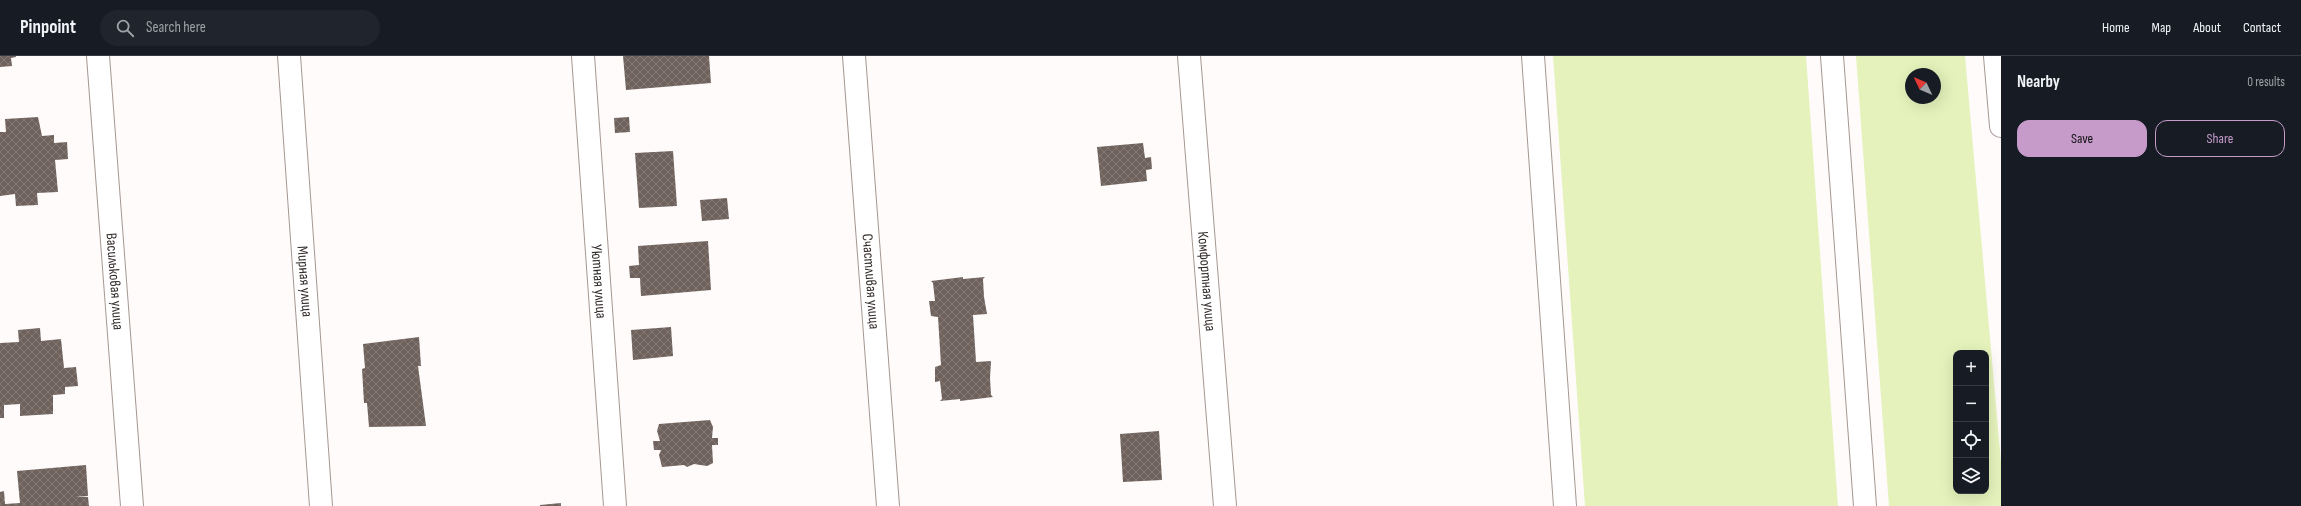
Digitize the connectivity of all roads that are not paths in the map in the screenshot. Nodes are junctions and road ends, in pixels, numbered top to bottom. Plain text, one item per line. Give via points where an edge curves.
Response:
1 (98, 56) edge
2 (289, 56) edge
3 (583, 56) edge
4 (854, 56) edge
5 (1189, 56) edge
6 (1533, 56) edge
7 (1832, 56) edge
8 (1995, 56) edge
9 (2001, 126) edge
10 (132, 506) edge
11 (321, 506) edge
12 (615, 506) edge
13 (888, 506) edge
14 (1225, 506) edge
15 (1565, 506) edge
16 (1865, 506) edge

1 - 10 street, Васильковая улица
2 - 11 street, Мирная улица
3 - 12 street, Уютная улица
4 - 13 street, Счастливая улица
5 - 14 street, Комфортная улица
6 - 15 street
7 - 16 street
8 - 9 street

